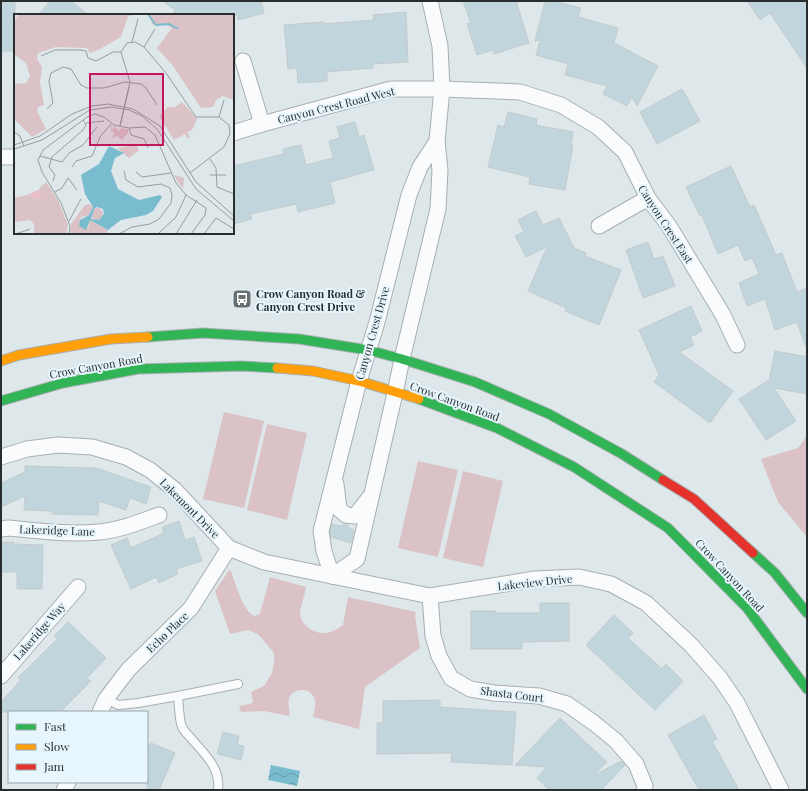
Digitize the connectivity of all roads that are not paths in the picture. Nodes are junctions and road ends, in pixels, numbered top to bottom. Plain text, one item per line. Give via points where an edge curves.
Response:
1 (430, 1) edge
2 (243, 61) dead end
3 (442, 89) junction
4 (262, 124) junction
5 (234, 133) edge
6 (437, 141) junction
7 (1, 157) edge
8 (14, 157) edge
9 (648, 198) junction
10 (599, 226) dead end
11 (738, 345) dead end
12 (368, 350) junction
13 (402, 359) junction
14 (1, 361) edge
15 (358, 381) junction
16 (395, 393) junction
17 (1, 401) edge
18 (1, 457) edge
19 (335, 477) junction
20 (372, 495) junction
21 (159, 515) dead end
22 (1, 530) edge
23 (230, 548) junction
24 (332, 576) junction
25 (78, 587) dead end
26 (430, 596) junction
27 (807, 613) edge
28 (1, 676) edge
29 (238, 684) dead end
30 (807, 689) edge
31 (178, 696) junction
32 (103, 706) edge
33 (218, 790) edge
34 (644, 790) edge
35 (781, 790) edge

1 - 3 street, Canyon Crest Drive via 440,46
2 - 4 street
3 - 4 street, Canyon Crest Road West via 391,89
3 - 6 street, Canyon Crest Drive
3 - 9 street, Canyon Crest East via 520,92 561,105 598,127 625,152
4 - 5 street, Canyon Crest Road West
6 - 12 street, Canyon Crest Drive via 420,167 409,194
6 - 13 street, Canyon Crest Drive via 440,170 438,209
7 - 8 street
9 - 10 street
9 - 11 street, Canyon Crest East via 669,226 723,315
12 - 13 main road, Crow Canyon Road
12 - 14 main road, Crow Canyon Road via 299,339 203,333 111,339
12 - 15 street, Canyon Crest Drive
13 - 16 street, Canyon Crest Drive
13 - 27 main road, Crow Canyon Road via 475,382 549,414 622,454 694,499 775,572
15 - 16 main road, Crow Canyon Road
15 - 17 main road, Crow Canyon Road via 313,371 242,366 138,369 63,383
15 - 19 street, Canyon Crest Drive
16 - 20 street, Canyon Crest Drive
16 - 30 main road, Crow Canyon Road via 429,402 497,428 574,467 668,528 747,608
18 - 23 street, Lakemont Drive via 27,449 58,445 92,447 126,457 150,470 175,490
19 - 20 street via 339,509 346,515 355,516
19 - 24 street, Canyon Crest Drive via 321,531
20 - 24 street, Canyon Crest Drive via 357,559
21 - 22 street, Lakeridge Lane via 129,526 100,532 73,533 9,528
23 - 24 street, Lakemont Drive via 264,562
23 - 32 street, Echo Place via 191,608 128,670
24 - 26 street, Lakeview Drive
25 - 28 street, Lakeridge Way
26 - 34 street, Shasta Court via 433,636 439,656 451,678 470,689 539,696 567,704 616,741 636,764
26 - 35 street, Lakeview Drive via 535,579 579,577 611,584 646,603 691,645 720,678 738,703
29 - 31 lane
31 - 32 lane
31 - 33 lane via 182,728 214,766 218,776

